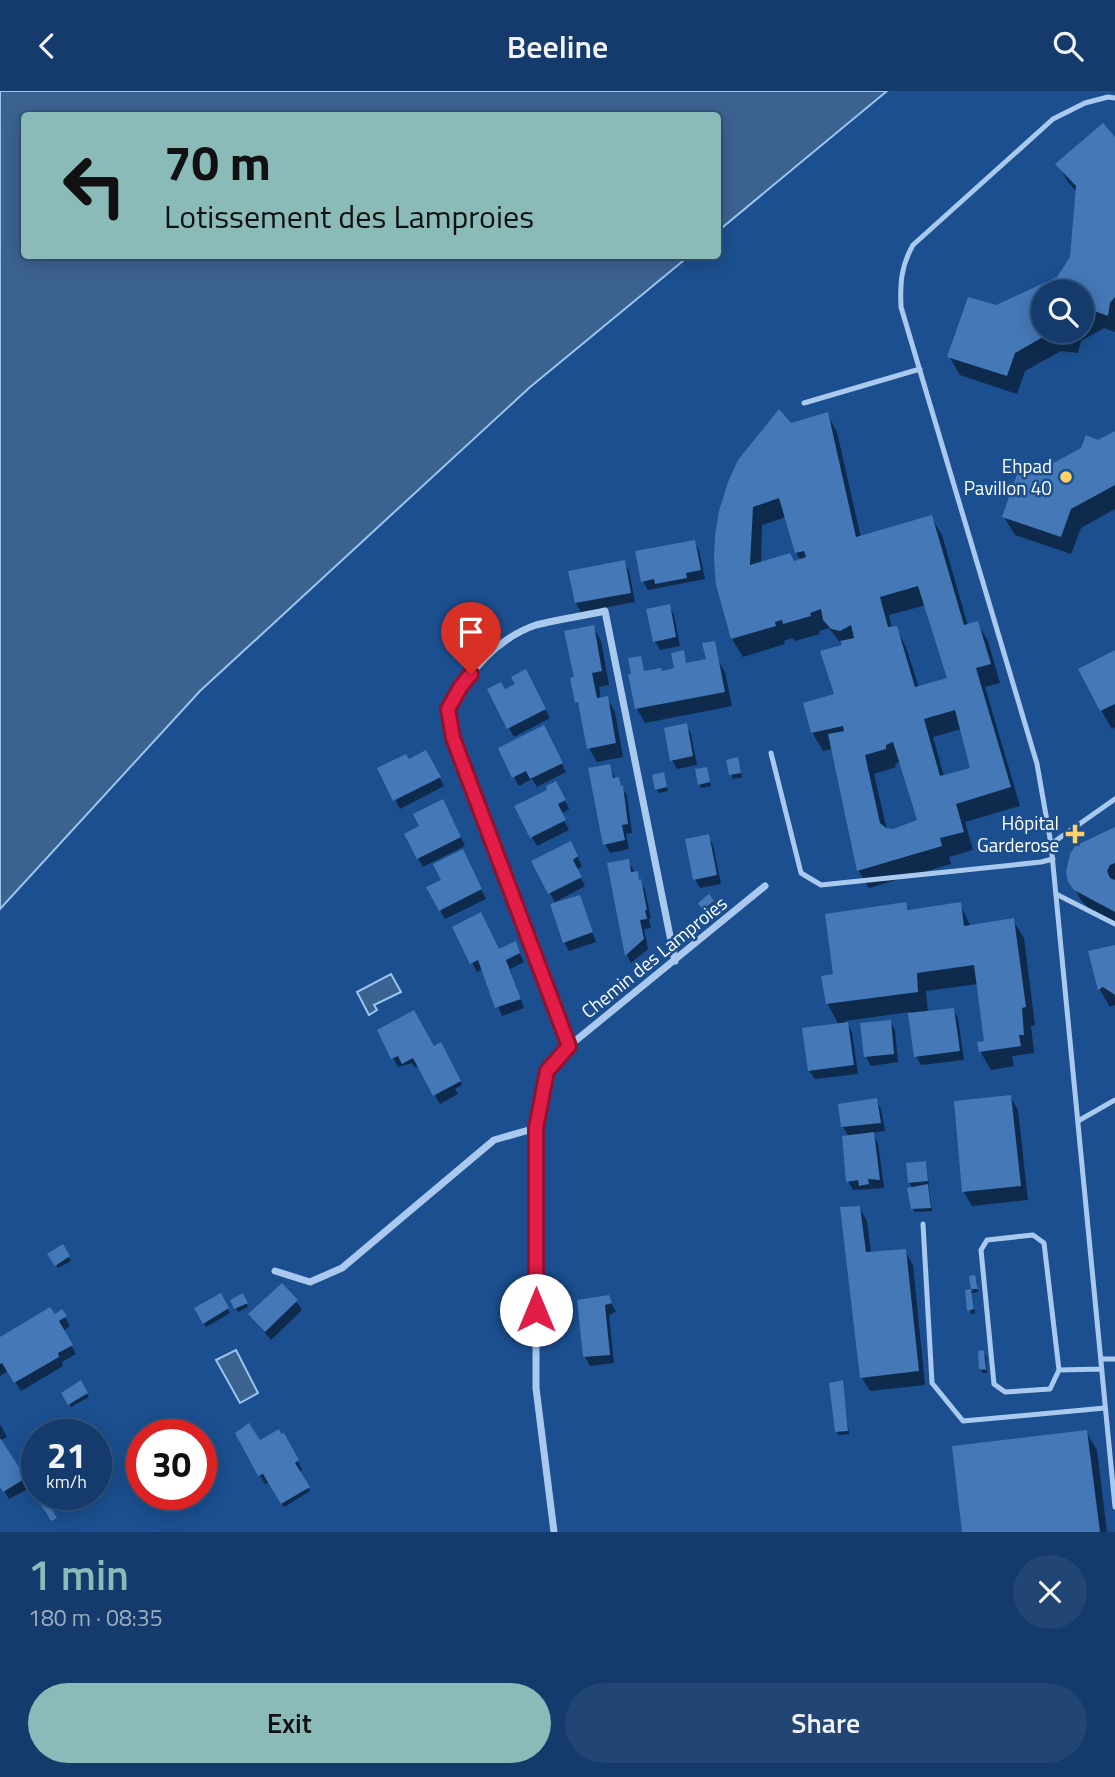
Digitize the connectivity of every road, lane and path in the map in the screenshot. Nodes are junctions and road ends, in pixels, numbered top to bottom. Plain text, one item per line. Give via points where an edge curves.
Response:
1 (1115, 98) edge
2 (920, 369) junction
3 (804, 403) dead end
4 (771, 753) dead end
5 (1115, 799) edge
6 (1051, 844) junction
7 (1053, 859) junction
8 (765, 886) dead end
9 (1056, 894) junction
10 (1115, 924) edge
11 (675, 961) junction
12 (569, 1046) junction
13 (1115, 1100) edge
14 (1078, 1121) junction
15 (536, 1128) junction
16 (923, 1224) dead end
17 (275, 1271) dead end
18 (1101, 1359) junction
19 (1115, 1359) edge
20 (1102, 1369) junction
21 (1059, 1370) junction
22 (1105, 1408) junction
23 (1115, 1507) edge
24 (554, 1532) edge

1 - 2 lane via 1085,103 1053,119 913,245 900,281 901,307
2 - 3 lane
2 - 6 lane via 1037,764
4 - 7 lane via 801,873 821,885
5 - 6 lane
6 - 7 lane
7 - 9 lane
8 - 11 street, Chemin des Lamproies
9 - 10 lane
9 - 14 lane
11 - 12 street, Chemin des Lamproies
11 - 12 street via 605,611 536,626 511,637 482,662 448,709 453,738
12 - 15 street, Chemin des Lamproies via 547,1071
13 - 14 lane
14 - 18 lane
15 - 17 street via 494,1140 342,1268 310,1282
15 - 24 street, Chemin des Lamproies via 536,1388
16 - 22 lane via 932,1383 963,1421
18 - 19 lane
18 - 20 lane
20 - 21 lane
20 - 22 lane
21 - 21 lane via 1044,1243 1033,1235 988,1240 981,1249 994,1384 1005,1392 1050,1388
22 - 23 lane

